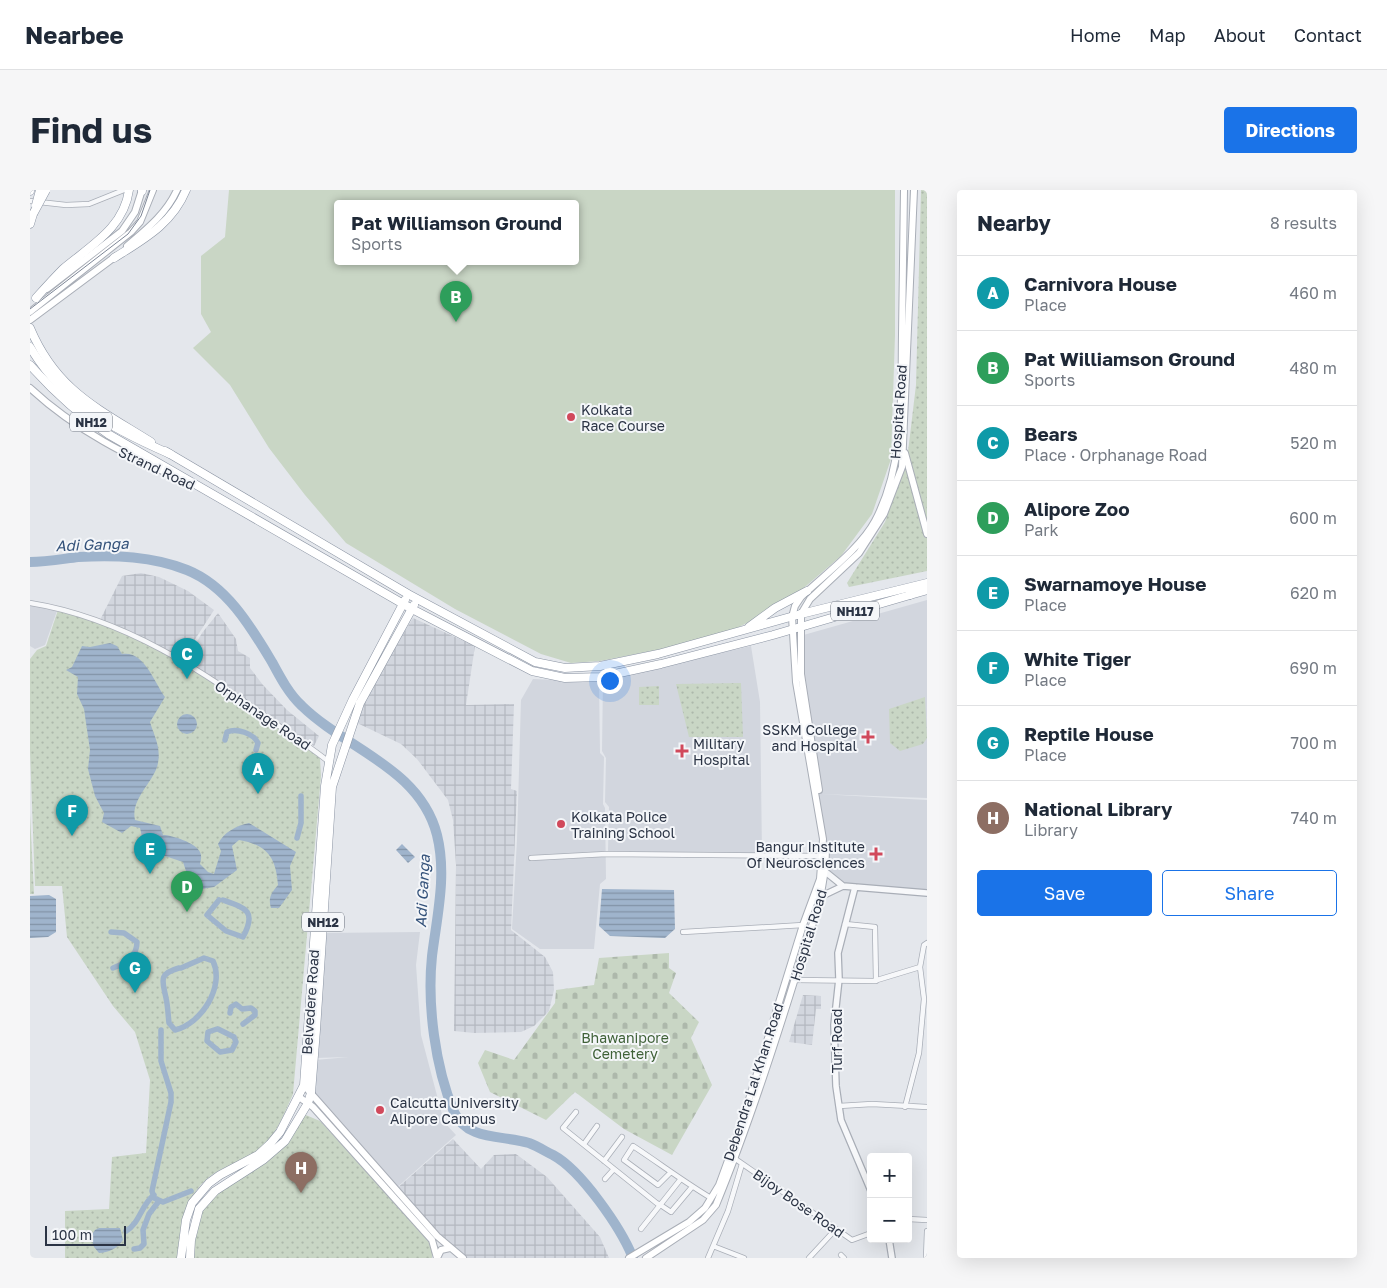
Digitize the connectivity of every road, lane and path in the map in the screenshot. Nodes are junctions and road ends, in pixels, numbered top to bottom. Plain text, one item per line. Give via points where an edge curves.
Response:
1 (40, 190) edge
2 (46, 190) edge
3 (124, 190) edge
4 (129, 190) edge
5 (141, 190) edge
6 (153, 190) edge
7 (177, 190) edge
8 (186, 190) edge
9 (904, 190) edge
10 (914, 190) edge
11 (30, 201) edge
12 (33, 214) junction
13 (30, 224) edge
14 (114, 258) junction
15 (33, 300) edge
16 (30, 312) edge
17 (30, 320) edge
18 (30, 328) edge
19 (30, 348) edge
20 (30, 365) edge
21 (30, 388) edge
22 (904, 450) junction
23 (170, 454) junction
24 (213, 494) junction
25 (927, 534) edge
26 (927, 583) edge
27 (807, 591) junction
28 (927, 592) edge
29 (408, 594) junction
30 (418, 599) junction
31 (30, 603) edge
32 (402, 604) junction
33 (412, 610) junction
34 (801, 614) junction
35 (792, 617) junction
36 (797, 628) junction
37 (746, 630) junction
38 (658, 654) junction
39 (661, 664) junction
40 (329, 762) junction
41 (822, 856) junction
42 (531, 858) dead end
43 (823, 870) junction
44 (843, 886) junction
45 (855, 887) junction
46 (927, 893) edge
47 (817, 896) junction
48 (845, 924) junction
49 (803, 926) junction
50 (683, 932) dead end
51 (927, 943) edge
52 (920, 967) junction
53 (795, 980) junction
54 (838, 981) junction
55 (876, 981) junction
56 (925, 1003) edge
57 (924, 1027) edge
58 (304, 1085) junction
59 (311, 1093) junction
60 (299, 1097) junction
61 (308, 1103) junction
62 (839, 1106) junction
63 (905, 1107) junction
64 (927, 1107) edge
65 (576, 1112) dead end
66 (597, 1126) dead end
67 (622, 1137) dead end
68 (584, 1144) junction
69 (732, 1157) junction
70 (604, 1161) junction
71 (742, 1164) junction
72 (614, 1169) junction
73 (671, 1172) junction
74 (605, 1179) dead end
75 (680, 1180) junction
76 (867, 1182) edge
77 (692, 1187) junction
78 (711, 1198) junction
79 (659, 1205) junction
80 (912, 1219) edge
81 (927, 1220) edge
82 (641, 1229) dead end
83 (835, 1230) junction
84 (927, 1231) edge
85 (867, 1234) edge
86 (435, 1238) junction
87 (890, 1243) edge
88 (713, 1246) junction
89 (450, 1248) junction
90 (181, 1258) edge
91 (190, 1258) edge
92 (437, 1258) edge
93 (463, 1258) edge
94 (629, 1258) edge
95 (646, 1258) edge
96 (708, 1258) edge
97 (744, 1258) edge
98 (809, 1258) edge
99 (892, 1258) edge
100 (926, 1258) edge

1 - 12 highway, bridge
2 - 12 highway, bridge
3 - 11 street via 89,204
4 - 15 highway via 127,204 108,232
5 - 15 main road via 130,221 122,231
6 - 16 main road via 140,222 131,232
7 - 14 main road via 158,220
8 - 14 highway via 165,224
9 - 27 main road, Hospital Road via 901,406 896,455 875,521 861,540
10 - 22 main road, Hospital Road
12 - 13 highway
14 - 17 main road
18 - 23 highway, NH12 via 56,374 93,406
19 - 23 highway via 62,391 104,422
20 - 24 highway, NH12 via 54,393 81,416
21 - 24 main road, Strand Road via 80,428 126,455
22 - 25 main road, Hospital Road
22 - 34 main road, Hospital Road via 902,467 884,514 859,554 810,599
23 - 29 highway, NH12
24 - 32 highway, NH12
26 - 34 highway
27 - 35 main road, Hospital Road via 795,606
27 - 37 highway via 775,608
28 - 36 highway, NH117 via 910,594
29 - 30 highway, NH12
29 - 32 highway, Belvedere Road / NH12
30 - 33 highway, Belvedere Road / NH12
30 - 38 highway via 535,662 565,668 600,666
31 - 40 street, Orphanage Road via 67,611 166,651 244,701
32 - 33 highway, NH12
32 - 40 highway, Belvedere Road / NH12 via 332,745
33 - 39 highway, NH117 via 532,671 565,678 601,676
33 - 59 highway, Belvedere Road / NH12 via 360,703 332,787
34 - 35 highway
34 - 36 main road, Hospital Road
35 - 36 main road, Hospital Road
35 - 37 highway
36 - 39 highway, NH117
36 - 41 main road, Debendra Lal Khan Road via 796,682 823,839
36 - 43 main road, Hospital Road via 801,674 827,839
37 - 38 highway
38 - 39 highway
40 - 58 highway, Belvedere Road / NH12
41 - 42 street via 606,854
41 - 43 main road, Debendra Lal Khan Road
43 - 44 street
43 - 47 main road, Debendra Lal Khan Road
44 - 45 street
44 - 47 street
45 - 46 street
45 - 48 street, Turf Road
47 - 49 main road, Debendra Lal Khan Road
47 - 53 main road, Hospital Road
48 - 54 street, Turf Road via 838,953
48 - 55 street via 876,928
49 - 50 street
49 - 69 main road, Debendra Lal Khan Road
51 - 52 street
52 - 55 street
52 - 56 street
53 - 54 street
53 - 69 main road, Hospital Road via 768,1069
54 - 55 street
54 - 62 street, Turf Road via 834,1025
56 - 57 street
57 - 63 street
58 - 59 main road
58 - 60 highway, Belvedere Road / NH12
59 - 61 highway, Belvedere Road / NH12
59 - 86 main road
60 - 61 main road
60 - 90 highway, Belvedere Road / NH12 via 280,1132 258,1155 220,1175 200,1192 186,1220
61 - 86 main road
61 - 91 highway, NH12 via 285,1141 263,1160 215,1191 199,1209
62 - 63 street
62 - 76 street, Turf Road via 846,1135
63 - 64 street
65 - 68 street via 563,1128
66 - 68 street
67 - 70 street
68 - 70 street
69 - 71 street, Bijoy Bose Road
69 - 78 main road, Debendra Lal Khan Road
69 - 95 main road, Hospital Road via 716,1205 703,1220
70 - 72 street
71 - 83 street, Bijoy Bose Road
71 - 88 street
72 - 74 street
72 - 79 street
73 - 73 street via 633,1146 624,1160 658,1185
73 - 75 street
75 - 77 street
75 - 79 street
77 - 78 street
77 - 79 street via 671,1212
78 - 94 main road, Debendra Lal Khan Road via 705,1208 683,1226
79 - 82 street
80 - 81 street
83 - 85 street, Bijoy Bose Road via 852,1240
83 - 98 street
84 - 100 street
86 - 89 main road
86 - 92 main road
87 - 99 street
88 - 96 street
88 - 97 street
89 - 92 main road via 441,1250
89 - 93 main road

